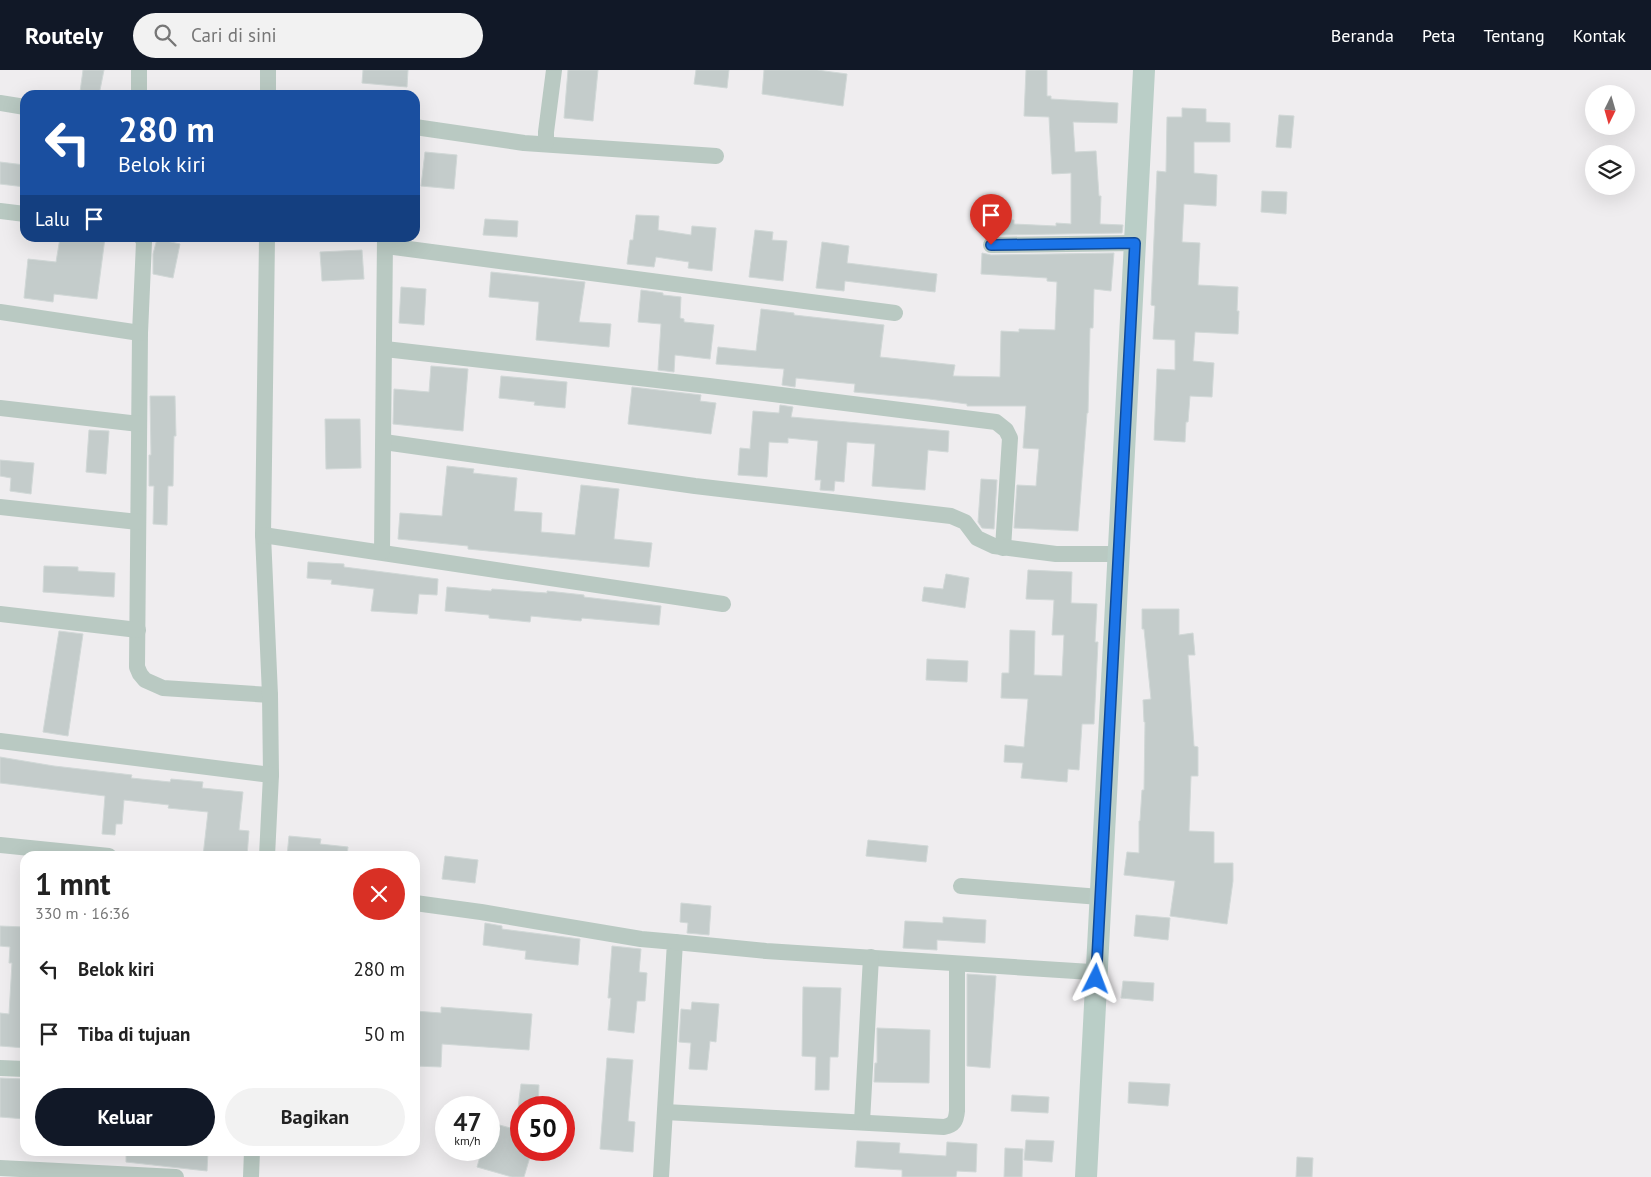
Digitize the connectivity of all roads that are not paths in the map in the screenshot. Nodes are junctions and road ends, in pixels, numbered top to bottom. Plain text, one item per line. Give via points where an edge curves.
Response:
1 (139, 70) edge
2 (268, 70) edge
3 (554, 70) edge
4 (1144, 70) edge
5 (139, 90) edge
6 (268, 90) edge
7 (0, 103) edge
8 (20, 106) edge
9 (420, 128) edge
10 (546, 144) junction
11 (716, 156) dead end
12 (0, 211) edge
13 (20, 213) edge
14 (143, 242) edge
15 (266, 242) edge
16 (385, 242) edge
17 (1135, 243) junction
18 (991, 245) dead end
19 (0, 312) edge
20 (895, 313) dead end
21 (140, 333) junction
22 (385, 349) junction
23 (0, 408) edge
24 (139, 424) junction
25 (384, 442) junction
26 (0, 507) edge
27 (138, 522) junction
28 (263, 535) junction
29 (1003, 548) junction
30 (382, 552) junction
31 (1118, 554) junction
32 (723, 604) dead end
33 (0, 614) edge
34 (138, 630) junction
35 (270, 695) junction
36 (0, 741) edge
37 (271, 775) junction
38 (0, 845) edge
39 (51, 851) edge
40 (267, 851) edge
41 (962, 886) dead end
42 (1100, 897) junction
43 (420, 904) edge
44 (675, 942) junction
45 (871, 957) junction
46 (957, 964) junction
47 (1094, 966) junction
48 (0, 1068) edge
49 (20, 1069) edge
50 (665, 1112) junction
51 (862, 1122) junction
52 (252, 1156) edge
53 (0, 1168) edge
54 (100, 1175) edge
55 (176, 1177) edge
56 (251, 1177) edge
57 (661, 1177) edge
58 (1086, 1177) edge

1 - 5 street
2 - 6 street
3 - 10 street
4 - 17 main road
7 - 8 street
9 - 10 street
10 - 11 street
12 - 13 street
14 - 21 street
15 - 28 street
16 - 20 street
16 - 22 street
17 - 18 street
17 - 31 main road
19 - 21 street
21 - 24 street
22 - 25 street
22 - 29 street via 996,422 1010,438
23 - 24 street
24 - 27 street
25 - 29 street via 695,486 951,516 965,522 977,538
25 - 30 street
26 - 27 street
27 - 34 street
28 - 30 street
28 - 35 street
29 - 31 street via 1056,554
30 - 32 street
31 - 42 main road
33 - 34 street
34 - 35 street via 137,667 153,685
35 - 37 street
36 - 37 street
37 - 40 street
38 - 39 street
41 - 42 street
42 - 47 main road
43 - 44 street
44 - 45 street
44 - 50 street
45 - 46 street
45 - 51 street
46 - 47 street via 1074,971
46 - 51 street via 956,1120 951,1126 944,1127
47 - 58 main road
48 - 49 street
50 - 51 street
50 - 57 street
52 - 56 street
53 - 54 street
54 - 55 street

